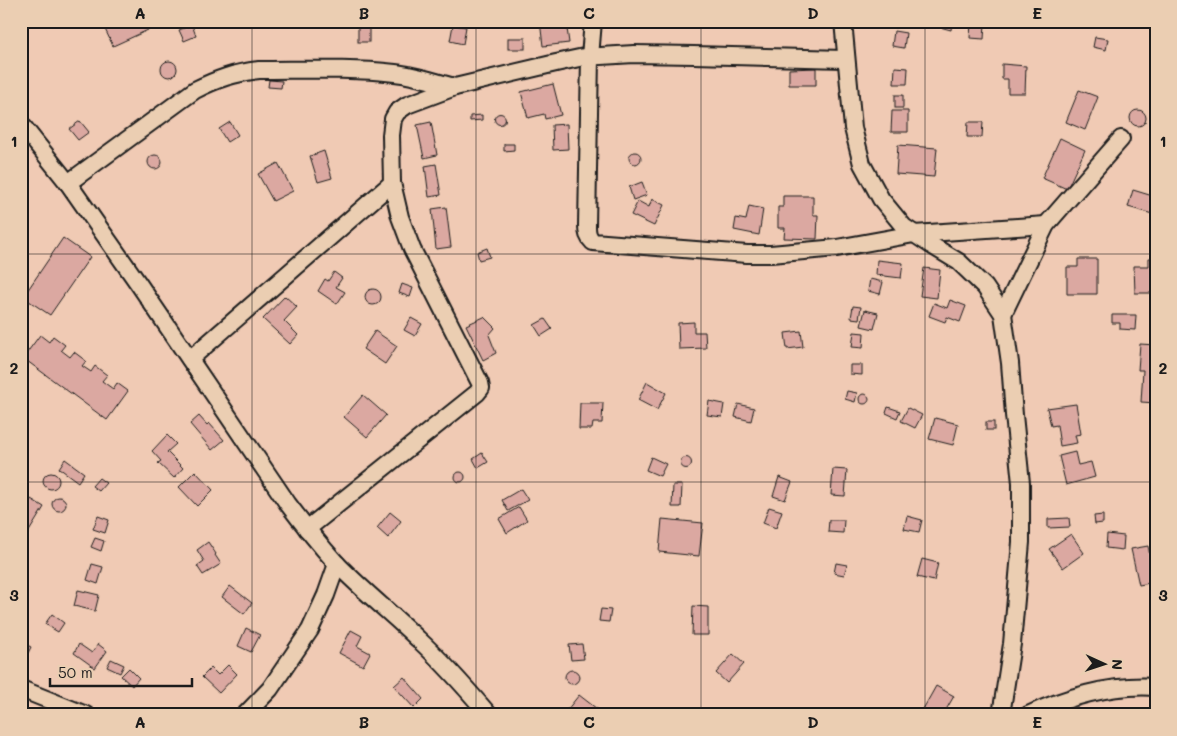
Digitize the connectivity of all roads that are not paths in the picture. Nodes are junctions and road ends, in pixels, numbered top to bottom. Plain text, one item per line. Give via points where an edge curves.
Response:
1 (594, 21) edge
2 (843, 21) edge
3 (590, 57) junction
4 (846, 59) junction
5 (455, 87) junction
6 (21, 124) edge
7 (1121, 139) dead end
8 (68, 183) junction
9 (392, 183) junction
10 (1046, 225) junction
11 (914, 234) junction
12 (1002, 314) junction
13 (190, 359) junction
14 (307, 529) junction
15 (337, 564) junction
16 (1156, 688) edge
17 (21, 689) edge
18 (86, 715) edge
19 (245, 715) edge
20 (488, 715) edge
21 (1001, 715) edge
22 (1028, 715) edge

1 - 3 street
2 - 4 street
3 - 4 street via 634,54
3 - 5 street
3 - 11 street via 587,233 593,242 771,254 837,248
4 - 11 street via 853,128 862,164 881,199
5 - 8 street via 396,73 352,70 259,70 229,75 195,90
5 - 9 street via 397,112 391,135
6 - 8 street
7 - 10 street
8 - 13 street
9 - 13 street
9 - 14 street via 412,249 481,388
10 - 11 street
10 - 12 street
11 - 12 street via 959,262 985,287
12 - 21 street via 1021,483 1021,542 1012,644
13 - 14 street
14 - 15 street
15 - 19 street via 310,630 270,689
15 - 20 street via 418,638
16 - 22 street via 1112,689 1068,699
17 - 18 street

